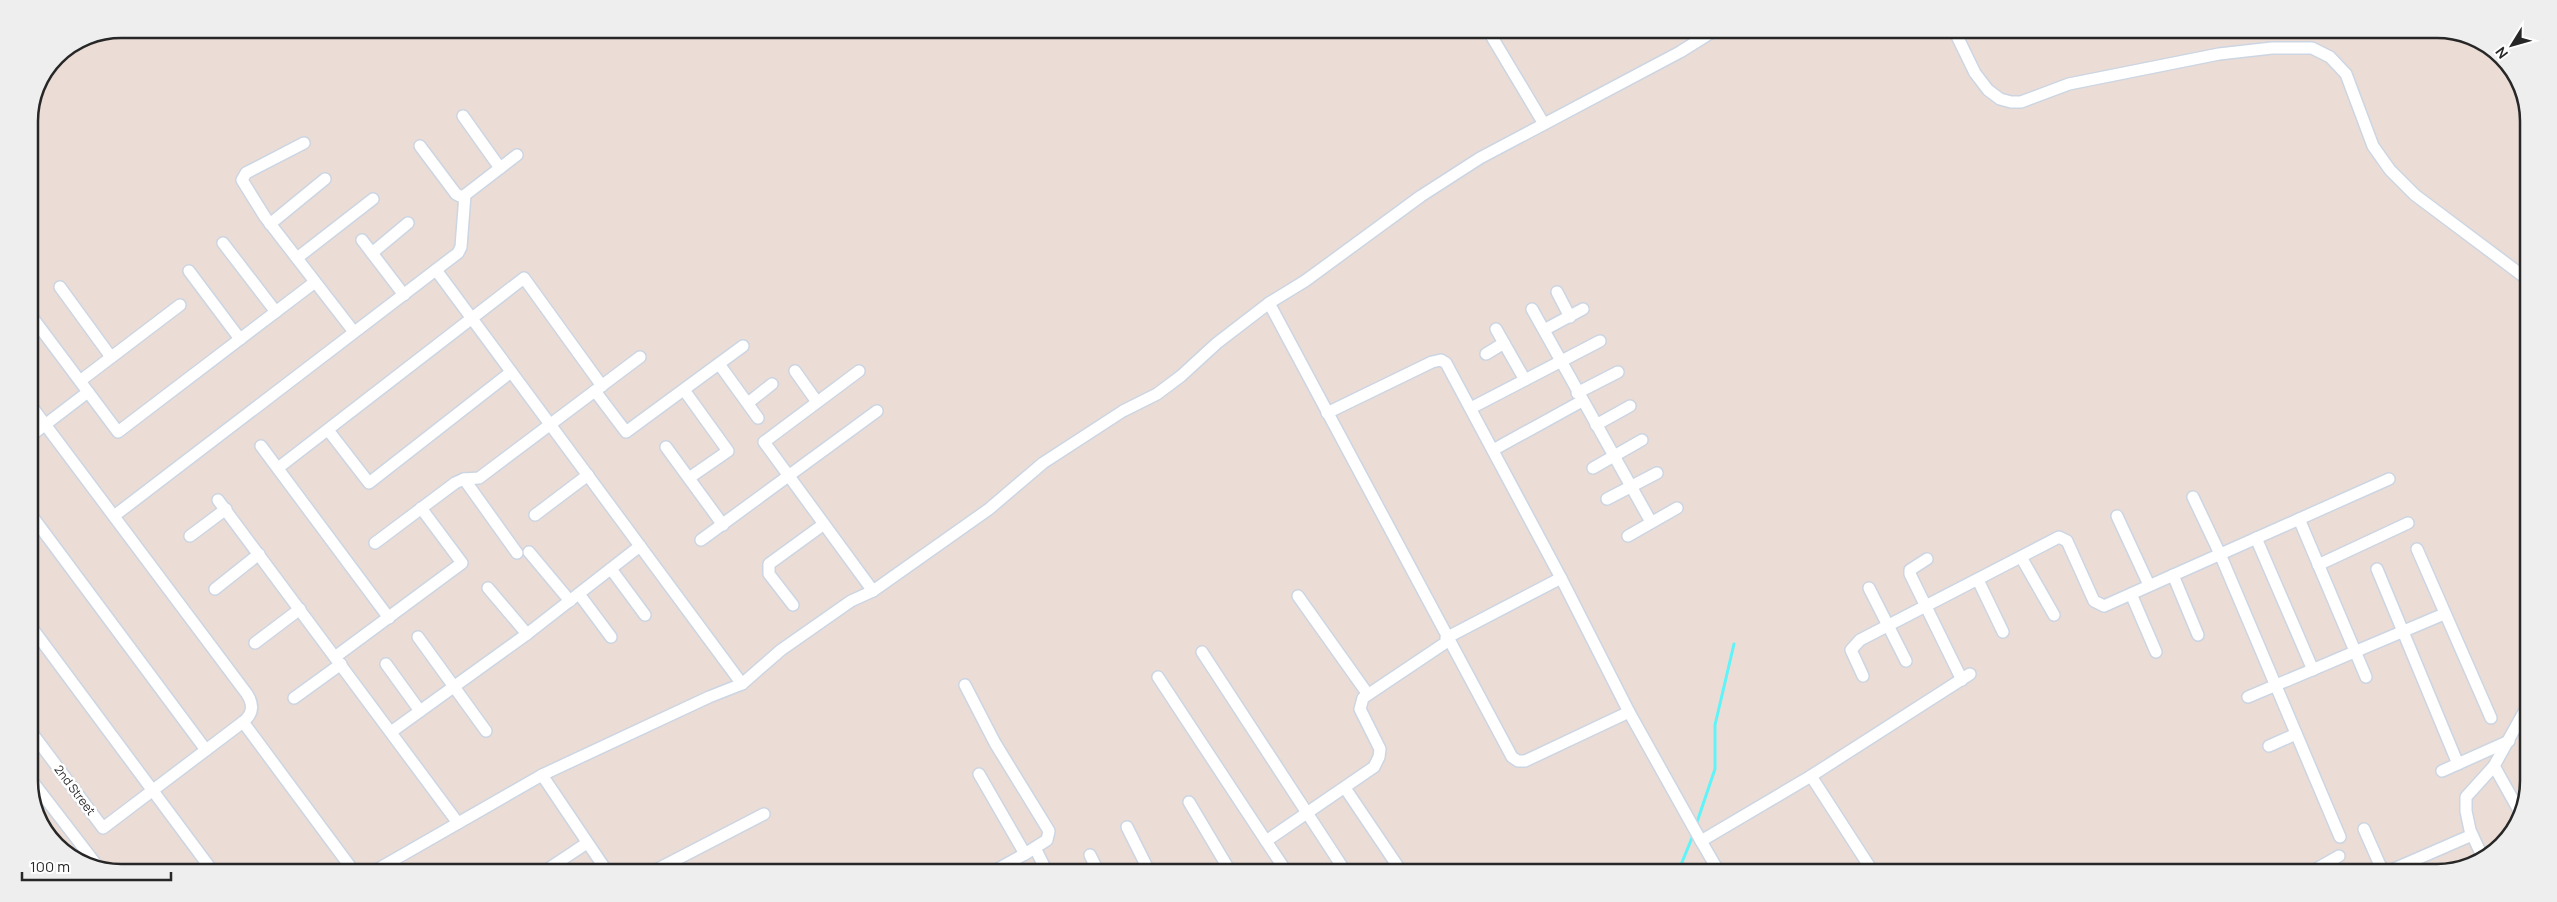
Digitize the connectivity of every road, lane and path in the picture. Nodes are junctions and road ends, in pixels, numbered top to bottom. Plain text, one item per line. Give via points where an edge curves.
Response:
1 (1493, 38) edge
2 (1702, 38) edge
3 (1958, 38) edge
4 (463, 116) dead end
5 (1544, 124) junction
6 (304, 143) dead end
7 (420, 146) dead end
8 (517, 155) dead end
9 (500, 168) junction
10 (325, 179) dead end
11 (464, 198) junction
12 (373, 199) dead end
13 (270, 224) junction
14 (408, 224) dead end
15 (362, 240) dead end
16 (223, 243) dead end
17 (372, 253) junction
18 (297, 258) junction
19 (436, 270) junction
20 (189, 271) dead end
21 (2519, 273) edge
22 (315, 282) junction
23 (60, 287) dead end
24 (1557, 292) dead end
25 (404, 294) junction
26 (1269, 303) junction
27 (180, 305) dead end
28 (1532, 309) dead end
29 (1583, 309) dead end
30 (276, 312) junction
31 (1570, 317) junction
32 (472, 318) junction
33 (38, 325) edge
34 (1496, 329) dead end
35 (1544, 330) junction
36 (354, 332) junction
37 (240, 339) junction
38 (1600, 341) dead end
39 (1504, 343) junction
40 (743, 346) dead end
41 (1486, 354) dead end
42 (111, 357) junction
43 (640, 357) dead end
44 (1561, 361) junction
45 (719, 364) junction
46 (795, 371) dead end
47 (858, 371) dead end
48 (511, 372) junction
49 (1618, 372) dead end
50 (1525, 380) junction
51 (80, 381) junction
52 (772, 384) dead end
53 (599, 388) junction
54 (684, 390) junction
55 (88, 392) junction
56 (1580, 397) junction
57 (817, 402) junction
58 (748, 403) junction
59 (1630, 406) dead end
60 (1471, 408) junction
61 (877, 412) dead end
62 (1326, 413) junction
63 (38, 415) edge
64 (758, 418) dead end
65 (550, 424) junction
66 (45, 425) junction
67 (1596, 425) junction
68 (38, 430) edge
69 (328, 430) junction
70 (1642, 440) dead end
71 (261, 446) dead end
72 (666, 447) dead end
73 (1494, 450) junction
74 (1614, 457) junction
75 (278, 468) junction
76 (1593, 468) dead end
77 (1657, 473) dead end
78 (588, 475) junction
79 (789, 476) junction
80 (689, 478) junction
81 (464, 479) junction
82 (2389, 479) dead end
83 (1631, 487) junction
84 (2193, 497) dead end
85 (1607, 499) dead end
86 (218, 500) dead end
87 (422, 508) junction
88 (1677, 508) dead end
89 (226, 509) junction
90 (535, 515) dead end
91 (114, 516) junction
92 (2117, 516) dead end
93 (2299, 519) junction
94 (1652, 522) junction
95 (2408, 523) dead end
96 (38, 524) edge
97 (824, 524) junction
98 (723, 525) junction
99 (190, 536) dead end
100 (1628, 536) dead end
101 (2256, 538) junction
102 (701, 540) dead end
103 (374, 543) dead end
104 (640, 546) junction
105 (2417, 549) dead end
106 (529, 552) dead end
107 (517, 553) dead end
108 (259, 554) junction
109 (2220, 554) junction
110 (2022, 557) junction
111 (1927, 560) dead end
112 (2318, 565) junction
113 (611, 569) junction
114 (2377, 569) dead end
115 (2172, 575) junction
116 (1561, 578) junction
117 (1978, 580) junction
118 (2149, 585) junction
119 (215, 588) dead end
120 (488, 588) dead end
121 (1869, 588) dead end
122 (873, 591) junction
123 (2131, 594) junction
124 (1298, 596) dead end
125 (574, 597) junction
126 (793, 605) dead end
127 (1926, 606) junction
128 (300, 609) junction
129 (645, 614) dead end
130 (2444, 614) junction
131 (2054, 615) dead end
132 (389, 618) junction
133 (1888, 625) junction
134 (2003, 632) dead end
135 (2402, 632) junction
136 (527, 634) junction
137 (2198, 635) dead end
138 (38, 636) edge
139 (418, 636) dead end
140 (611, 637) dead end
141 (1447, 639) junction
142 (255, 643) dead end
143 (1202, 652) dead end
144 (2156, 652) dead end
145 (2355, 652) junction
146 (338, 661) junction
147 (1906, 661) dead end
148 (386, 664) dead end
149 (2313, 670) junction
150 (1862, 676) dead end
151 (1158, 677) dead end
152 (2366, 677) dead end
153 (742, 684) junction
154 (964, 685) dead end
155 (454, 686) junction
156 (2276, 686) junction
157 (1367, 693) junction
158 (2248, 697) dead end
159 (294, 698) dead end
160 (420, 711) junction
161 (1629, 712) junction
162 (2491, 718) dead end
163 (2520, 720) edge
164 (243, 722) junction
165 (391, 732) junction
166 (486, 732) dead end
167 (2296, 734) junction
168 (38, 741) edge
169 (2509, 741) junction
170 (2269, 746) dead end
171 (206, 750) junction
172 (2458, 764) junction
173 (2494, 766) junction
174 (2442, 771) dead end
175 (980, 774) dead end
176 (542, 775) junction
177 (1811, 776) junction
178 (1346, 788) junction
179 (38, 789) edge
180 (153, 791) junction
181 (1189, 802) dead end
182 (2516, 805) edge
183 (764, 814) dead end
184 (1307, 814) junction
185 (458, 823) junction
186 (1127, 827) dead end
187 (2364, 829) dead end
188 (2472, 835) junction
189 (2340, 837) dead end
190 (1266, 841) junction
191 (1701, 841) junction
192 (587, 843) junction
193 (1030, 851) junction
194 (2480, 852) edge
195 (1090, 855) dead end
196 (2339, 856) dead end
197 (91, 859) edge
198 (207, 864) edge
199 (348, 864) edge
200 (387, 864) edge
201 (556, 864) edge
202 (602, 864) edge
203 (668, 864) edge
204 (1007, 864) edge
205 (1041, 864) edge
206 (1095, 864) edge
207 (1146, 864) edge
208 (1223, 864) edge
209 (1281, 864) edge
210 (1340, 864) edge
211 (1396, 864) edge
212 (1715, 864) edge
213 (1869, 864) edge
214 (2325, 864) edge
215 (2379, 864) edge
216 (2405, 864) edge

1 - 5 street
2 - 5 street
3 - 21 street via 1988,90 2011,102 2021,102 2070,84 2219,54 2272,48 2312,48 2330,57 2346,74 2373,146 2390,170 2415,195
4 - 9 street
5 - 26 street via 1480,158 1421,196 1305,281
6 - 13 street via 242,177 250,197
7 - 11 street via 456,194
8 - 9 street
9 - 11 street
10 - 13 street
11 - 19 street via 461,246 458,253
12 - 18 street
13 - 18 street
14 - 17 street
15 - 17 street
16 - 30 street
17 - 25 street
18 - 22 street
19 - 25 street
19 - 32 street
20 - 37 street
22 - 30 street
22 - 36 street
23 - 42 street
24 - 31 street
25 - 36 street
26 - 62 street
26 - 122 street via 1181,376 1043,463 988,509
27 - 42 street
28 - 35 street
29 - 31 street
30 - 37 street
31 - 35 street
32 - 48 street
32 - 53 street via 524,278
32 - 69 street
33 - 51 street
34 - 39 street
35 - 44 street
36 - 91 street
37 - 55 street via 118,432
38 - 44 street
39 - 41 street
39 - 50 street
40 - 45 street
42 - 51 street
43 - 53 street
44 - 50 street
44 - 56 street
45 - 54 street
45 - 58 street
46 - 57 street
47 - 57 street
48 - 65 street
48 - 69 street via 368,484
49 - 56 street
50 - 60 street
51 - 55 street
52 - 58 street
53 - 54 street via 626,432
53 - 65 street
54 - 80 street via 728,450
55 - 66 street
56 - 67 street
56 - 73 street
57 - 79 street via 764,442
58 - 64 street
59 - 67 street
60 - 62 street via 1454,375 1441,360
60 - 73 street
61 - 79 street
62 - 141 street
63 - 66 street
65 - 78 street
65 - 81 street via 479,478
66 - 68 street
66 - 91 street
67 - 74 street
69 - 75 street
70 - 74 street
71 - 75 street
72 - 80 street
73 - 116 street
74 - 76 street
74 - 83 street
75 - 132 street
77 - 83 street
78 - 90 street
78 - 104 street
79 - 97 street
79 - 98 street
80 - 98 street
81 - 87 street
81 - 107 street
82 - 93 street
83 - 85 street
83 - 94 street
84 - 109 street
86 - 89 street
87 - 103 street
87 - 132 street via 462,563
88 - 94 street
89 - 99 street
89 - 108 street
91 - 164 street via 247,694 252,709
92 - 118 street
93 - 101 street
93 - 112 street
94 - 100 street
95 - 112 street
96 - 171 street
97 - 122 street
97 - 126 street via 769,564 769,574
98 - 102 street
101 - 109 street
101 - 149 street
104 - 113 street
104 - 153 street
105 - 130 street
106 - 125 street
108 - 119 street
108 - 128 street
109 - 115 street
109 - 156 street
110 - 117 street
110 - 123 street via 2059,537 2063,538 2094,601 2104,606
110 - 131 street
111 - 127 street via 1910,570
112 - 145 street
113 - 125 street
113 - 129 street
114 - 135 street
115 - 118 street
115 - 137 street
116 - 141 street
116 - 161 street
117 - 127 street
117 - 134 street
118 - 123 street
120 - 136 street
121 - 133 street
122 - 153 street via 851,601 781,650
123 - 144 street
124 - 157 street
125 - 136 street
125 - 140 street
127 - 133 street
127 - 177 street via 1966,677
128 - 142 street
128 - 146 street
130 - 135 street
130 - 162 street
132 - 146 street
133 - 147 street
133 - 150 street via 1860,640 1851,650
135 - 145 street
135 - 172 street
136 - 155 street
138 - 180 street
139 - 155 street
141 - 157 street
141 - 161 street via 1506,750 1518,761 1525,761
143 - 184 street
145 - 149 street
145 - 152 street
146 - 159 street
146 - 165 street
148 - 160 street
149 - 156 street
151 - 190 street
153 - 176 street
154 - 193 street via 1049,831 1048,840
155 - 160 street
155 - 166 street
156 - 158 street
156 - 167 street
157 - 178 street via 1360,702 1360,709 1380,750 1380,758
160 - 165 street
161 - 191 street
163 - 169 street
164 - 171 street
164 - 199 street
165 - 185 street
167 - 170 street
167 - 189 street
168 - 180 street, 2nd Street via 103,828
169 - 172 street
169 - 173 street
171 - 180 street
172 - 174 street
173 - 182 street
173 - 188 street via 2466,797
175 - 193 street
176 - 185 street
176 - 192 street
177 - 191 street
177 - 213 street
178 - 184 street
178 - 211 street
179 - 197 street
180 - 198 street
181 - 208 street
183 - 203 street
184 - 190 street
184 - 210 street
185 - 200 street
186 - 207 street
187 - 215 street
188 - 194 street
188 - 216 street
190 - 209 street
191 - 212 street
192 - 201 street
192 - 202 street
193 - 204 street
193 - 205 street
195 - 206 street
196 - 214 street

